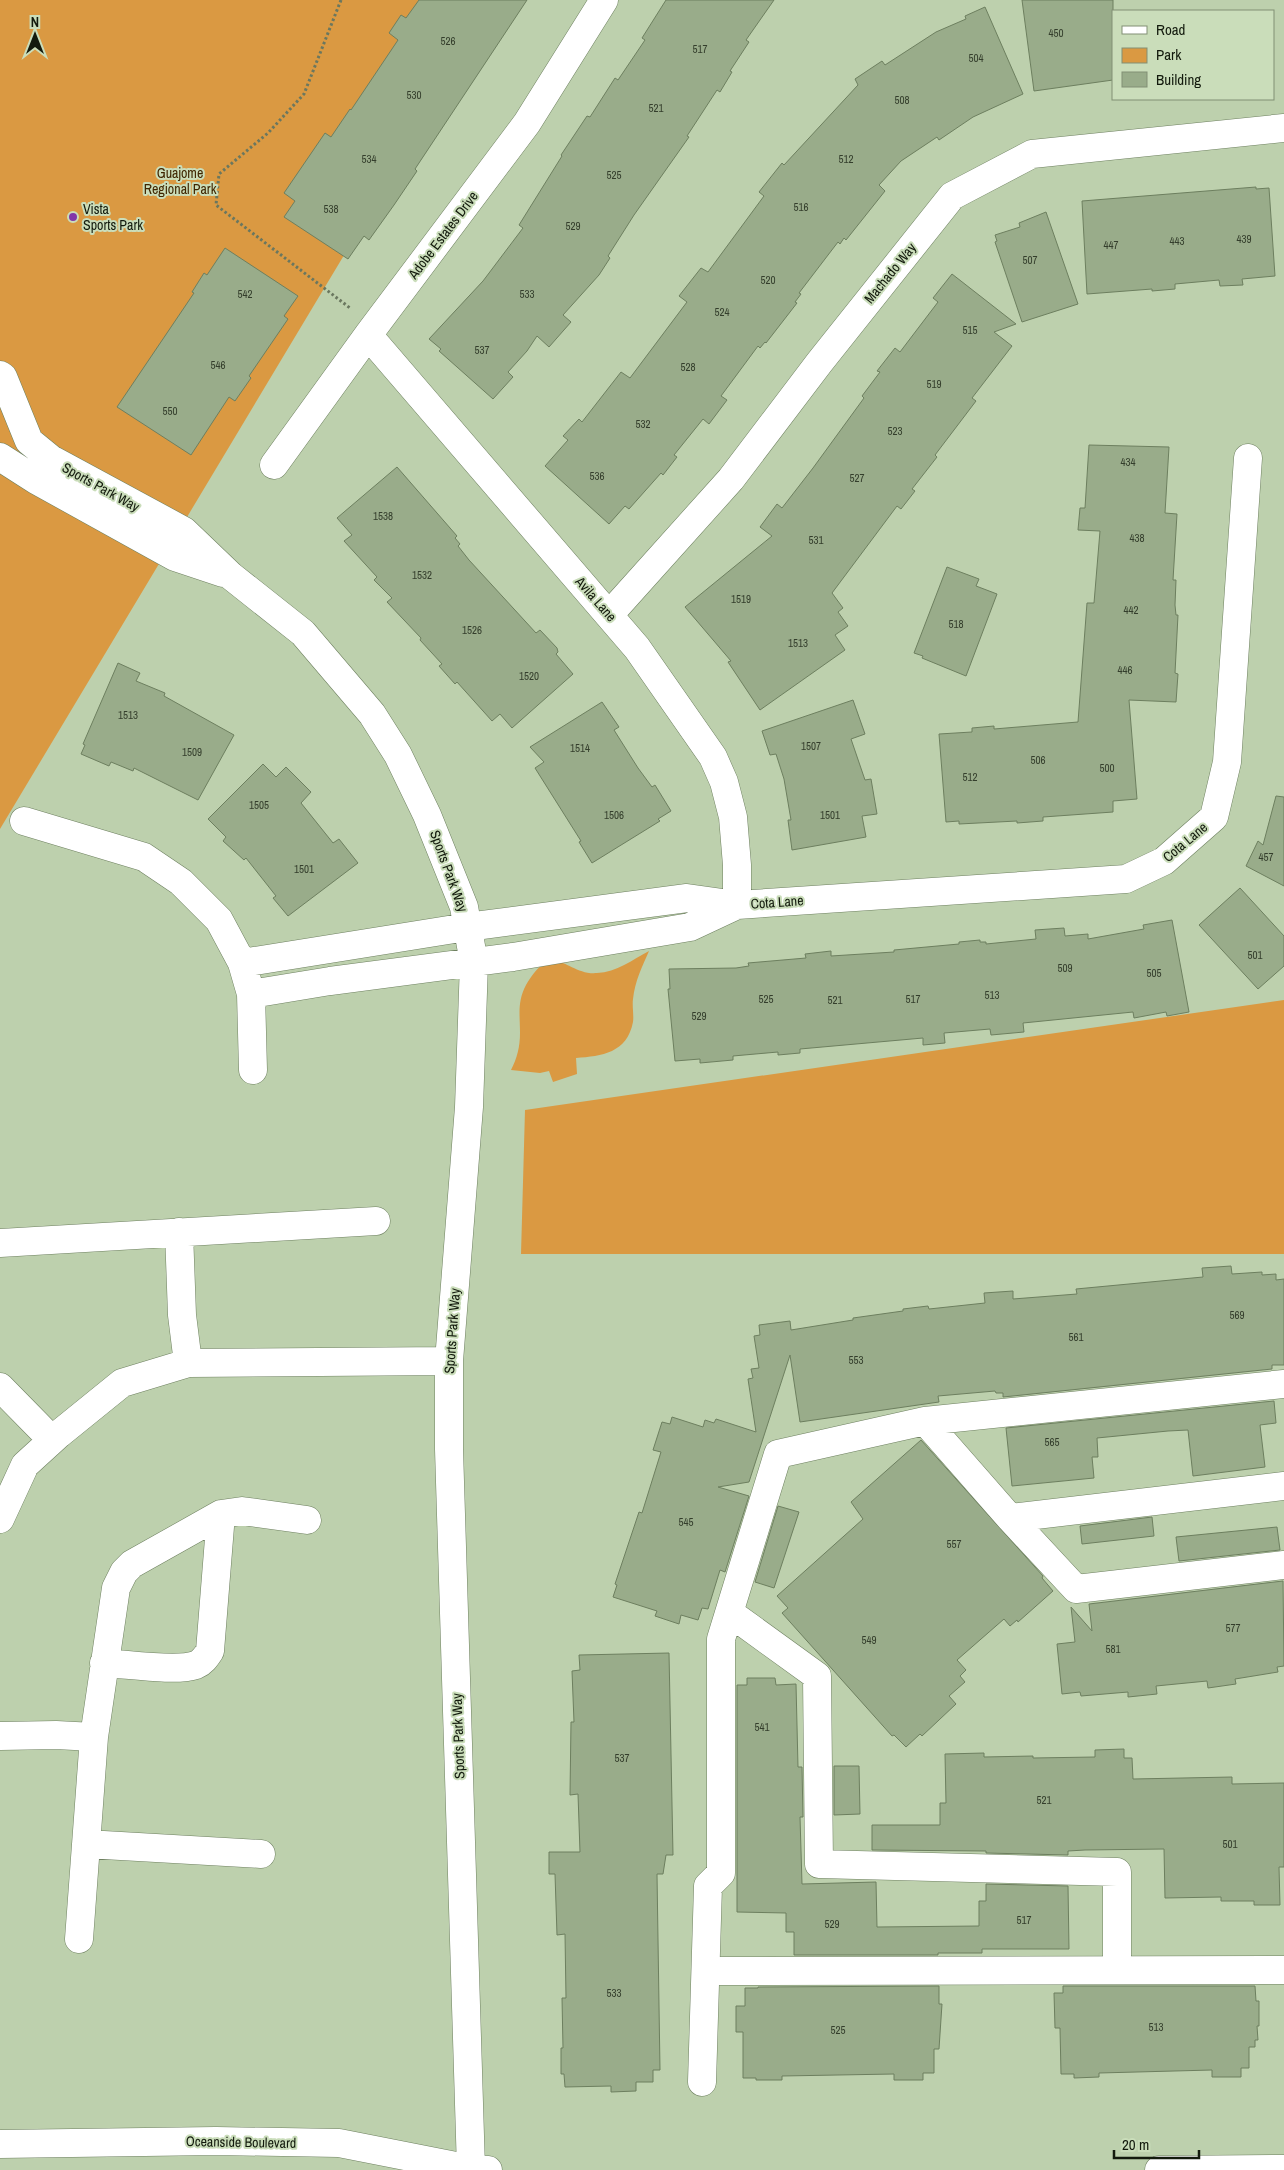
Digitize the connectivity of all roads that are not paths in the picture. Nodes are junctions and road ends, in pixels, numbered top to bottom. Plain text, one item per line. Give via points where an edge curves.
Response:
1 (604, 0) edge
2 (1284, 128) edge
3 (368, 335) junction
4 (0, 375) edge
5 (0, 457) edge
6 (1248, 458) dead end
7 (274, 465) dead end
8 (231, 576) junction
9 (609, 614) junction
10 (24, 821) dead end
11 (738, 905) junction
12 (467, 927) junction
13 (242, 963) junction
14 (474, 963) junction
15 (251, 994) junction
16 (253, 1070) dead end
17 (376, 1221) dead end
18 (179, 1232) junction
19 (0, 1242) edge
20 (449, 1361) junction
21 (188, 1363) junction
22 (1284, 1384) edge
23 (0, 1387) edge
24 (925, 1421) junction
25 (52, 1440) junction
26 (1284, 1486) edge
27 (221, 1514) junction
28 (1010, 1518) junction
29 (0, 1519) edge
30 (307, 1520) dead end
31 (1284, 1565) edge
32 (730, 1613) junction
33 (104, 1663) junction
34 (0, 1736) edge
35 (94, 1737) junction
36 (86, 1844) junction
37 (261, 1854) dead end
38 (79, 1939) dead end
39 (706, 1970) junction
40 (1116, 1970) junction
41 (1284, 1970) edge
42 (702, 2082) dead end
43 (0, 2144) edge
44 (1284, 2169) edge
45 (474, 2170) edge
46 (1159, 2170) edge

1 - 3 street, Adobe Estates Drive via 527,123
2 - 9 street, Machado Way via 1032,154 952,196 731,479
3 - 7 street, Adobe Estates Drive
3 - 9 street, Avila Lane
4 - 8 street, Sports Park Way via 13,397 28,440 51,460 184,531
5 - 8 street, Sports Park Way via 175,557
6 - 11 street, Cota Lane via 1227,762 1214,817 1186,843 1164,861 1126,879
8 - 12 street, Sports Park Way via 303,633 372,714 398,755 428,814 464,907
9 - 11 street, Avila Lane via 637,648 713,757 734,817
10 - 13 street via 144,857 181,882 219,920
11 - 12 street, Cota Lane via 687,898
11 - 14 street, Cota Lane via 690,927
12 - 13 street, Cota Lane
12 - 14 street, Sports Park Way
13 - 15 street
14 - 15 street, Cota Lane
14 - 20 street, Sports Park Way via 469,1107
15 - 16 street
17 - 18 street
18 - 19 street
18 - 21 street via 182,1315
20 - 21 street
20 - 45 street, Sports Park Way
21 - 25 street via 122,1383
22 - 24 street
23 - 25 street
24 - 28 street
24 - 32 street via 778,1454
25 - 29 street via 24,1465
26 - 28 street
27 - 30 street via 242,1511
27 - 33 street via 132,1564 124,1572 116,1588
27 - 33 street via 210,1651 205,1659 196,1665 180,1667
28 - 31 street via 1076,1590
32 - 39 street via 721,1639 721,1873 708,1886
32 - 40 street via 817,1676 819,1864 1116,1872
33 - 35 street
34 - 35 street
35 - 36 street
36 - 37 street
36 - 38 street
39 - 40 street
39 - 42 street
40 - 41 street
43 - 45 street, Oceanside Boulevard via 339,2143
44 - 46 street

